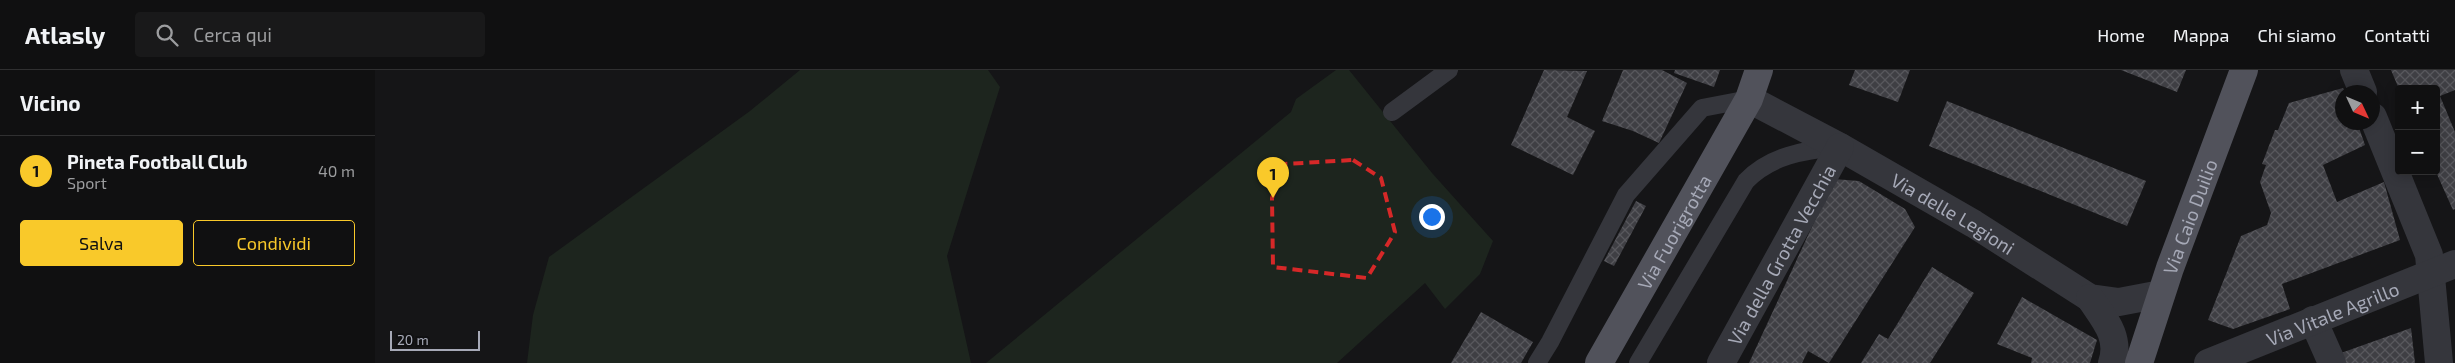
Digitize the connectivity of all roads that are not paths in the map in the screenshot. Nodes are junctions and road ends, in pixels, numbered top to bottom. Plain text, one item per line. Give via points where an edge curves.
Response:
1 (1449, 70) edge
2 (1759, 70) edge
3 (2244, 70) edge
4 (2353, 70) edge
5 (2360, 85) edge
6 (1749, 99) junction
7 (1392, 112) dead end
8 (2378, 130) edge
9 (1840, 147) junction
10 (2443, 270) edge
11 (2161, 294) junction
12 (2090, 298) junction
13 (2313, 320) junction
14 (1537, 363) edge
15 (1599, 363) edge
16 (1638, 363) edge
17 (1721, 363) edge
18 (2112, 363) edge
19 (2139, 363) edge
20 (2208, 363) edge
21 (2332, 363) edge
22 (2439, 363) edge

1 - 7 lane
2 - 6 main road, Via Fuorigrotta
3 - 11 main road, Via Caio Duilio
4 - 5 street
6 - 9 street, Via delle Legioni
6 - 14 lane via 1702,108 1625,194
6 - 15 main road, Via Fuorigrotta
8 - 10 street via 2429,255
9 - 12 street, Via delle Legioni via 1974,224
9 - 16 lane via 1816,149 1774,161 1746,181
9 - 17 street, Via della Grotta Vecchia
10 - 13 street, Via Vitale Agrillo
10 - 22 street
11 - 12 street, Via delle Legioni via 2119,302
11 - 19 main road, Via Caio Duilio
12 - 18 street via 2115,340
13 - 20 street, Via Vitale Agrillo
13 - 21 street

